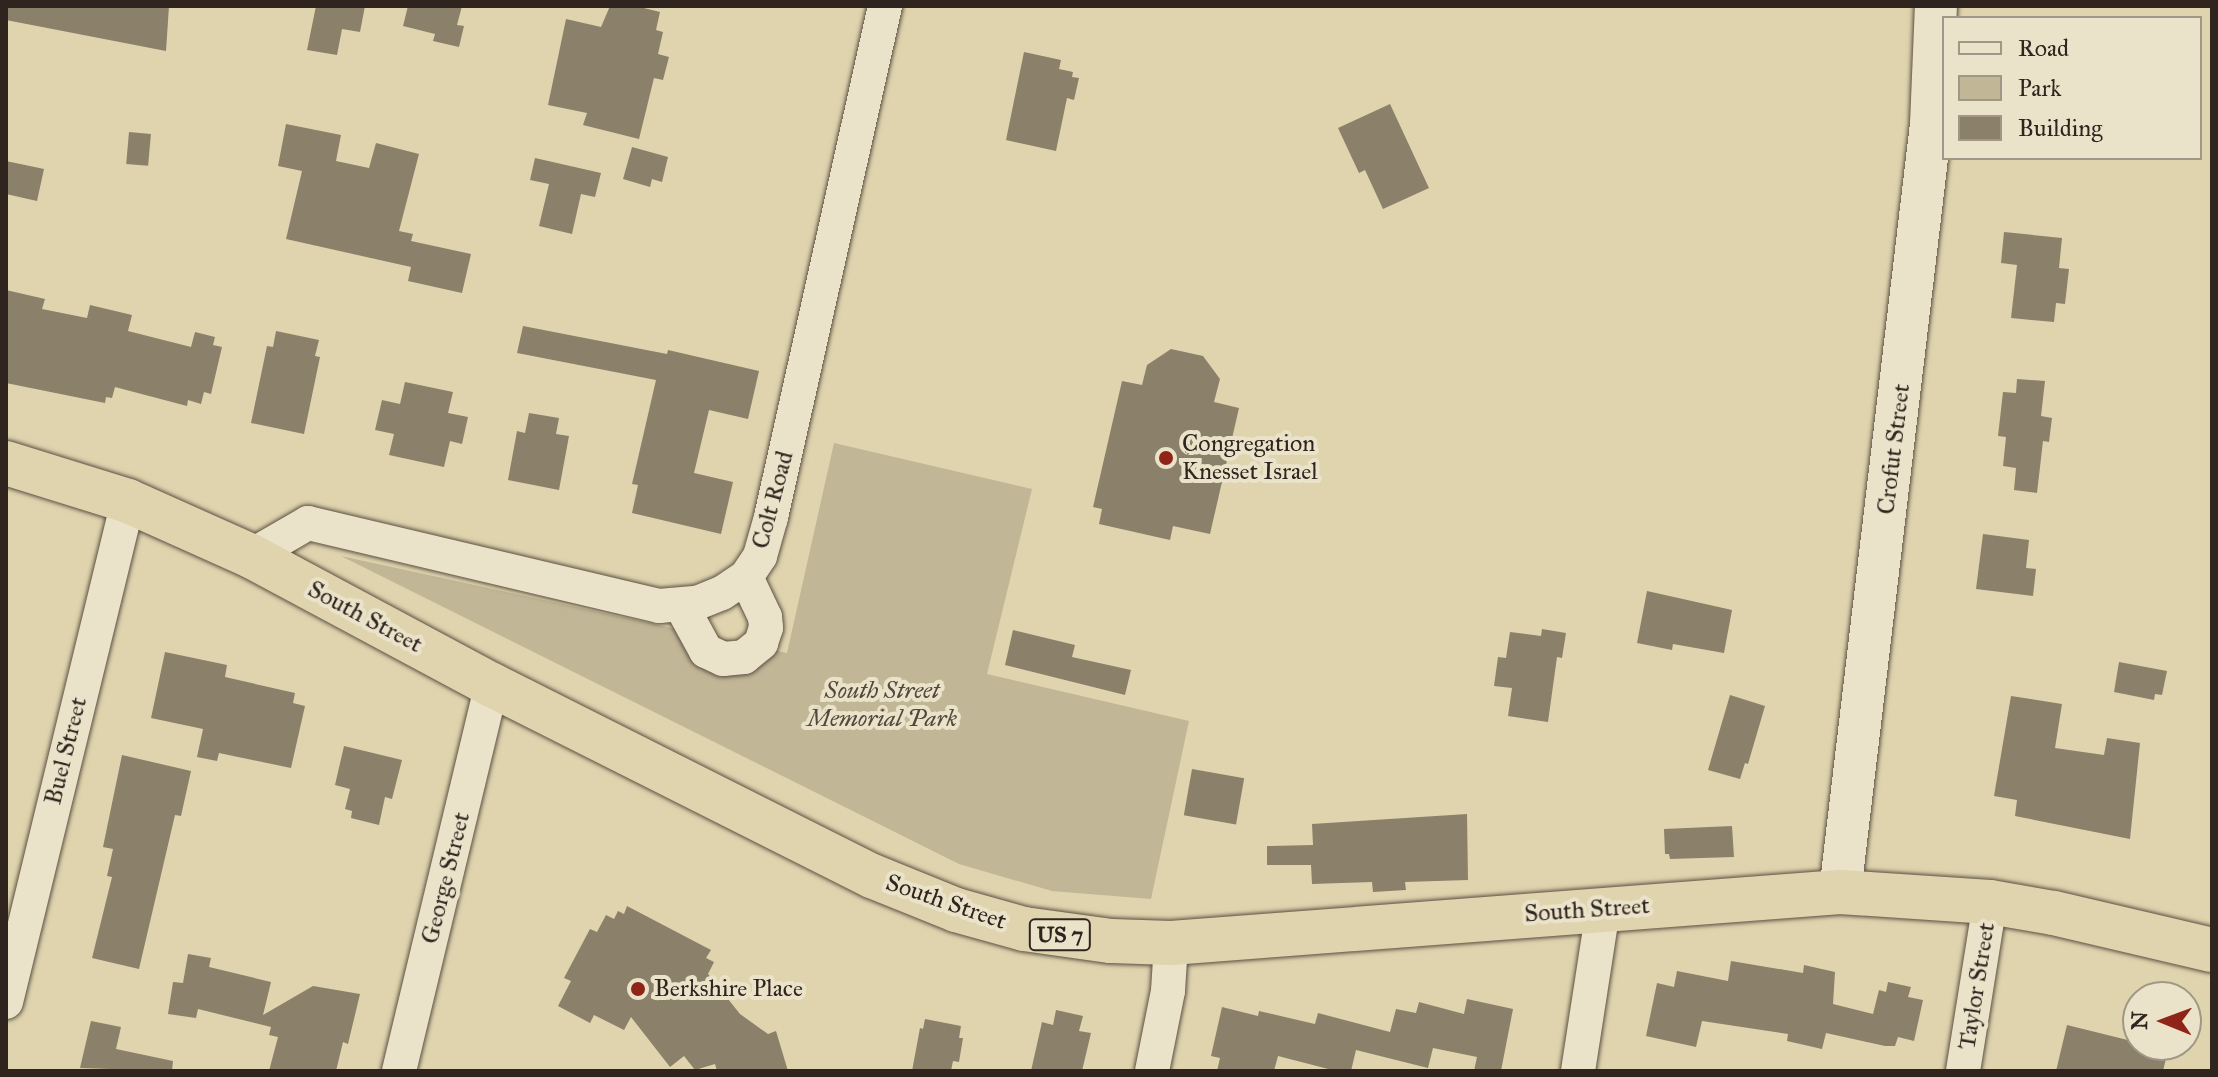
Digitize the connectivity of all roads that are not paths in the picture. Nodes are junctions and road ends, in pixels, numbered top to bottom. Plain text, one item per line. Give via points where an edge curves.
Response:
1 (885, 6) edge
2 (1936, 6) edge
3 (6, 463) edge
4 (128, 501) junction
5 (251, 556) junction
6 (746, 577) junction
7 (682, 607) junction
8 (492, 685) junction
9 (1840, 892) junction
10 (1990, 902) junction
11 (1603, 909) junction
12 (1171, 943) junction
13 (2212, 950) edge
14 (6, 1002) edge
15 (399, 1071) edge
16 (1152, 1071) edge
17 (1578, 1071) edge
18 (1963, 1071) edge

1 - 6 street, Colt Road via 771,517 760,556
2 - 9 street, Crofut Street via 1931,124
3 - 4 highway, South Street / US 7
4 - 5 highway, South Street / US 7
4 - 14 street, Buel Street
5 - 7 street, Colt Road via 308,523 604,595
5 - 8 highway, South Street / US 7
6 - 7 street, Colt Road via 722,593
6 - 7 street via 766,628 761,643 744,657 723,659 706,651
8 - 12 highway, South Street / US 7 via 916,896 1052,934
8 - 15 street, George Street
9 - 10 highway, South Street / US 7
9 - 11 highway, South Street / US 7
10 - 13 highway, South Street / US 7
10 - 18 street, Taylor Street
11 - 12 highway, South Street / US 7
11 - 17 street
12 - 16 street via 1168,991

